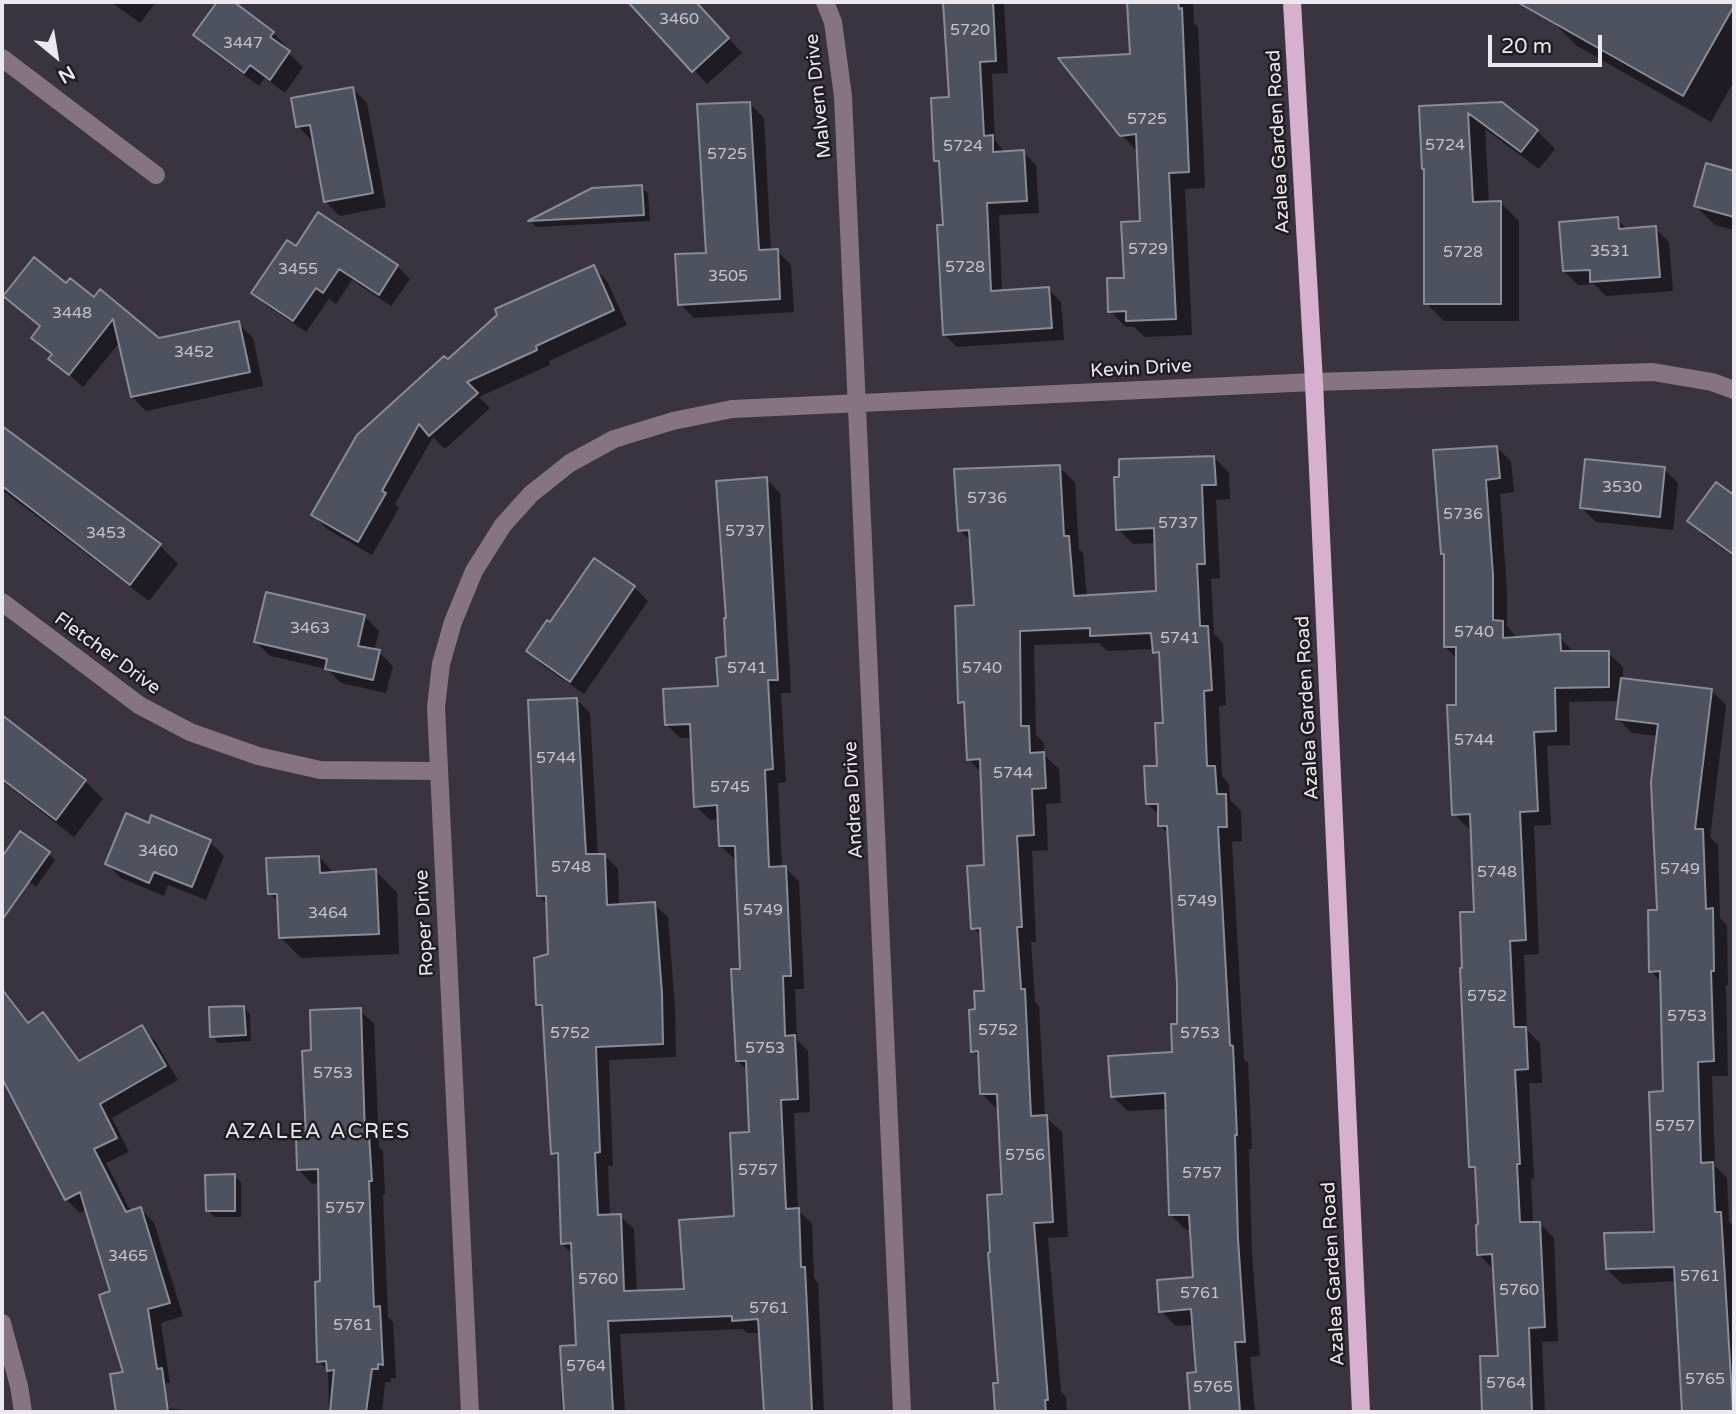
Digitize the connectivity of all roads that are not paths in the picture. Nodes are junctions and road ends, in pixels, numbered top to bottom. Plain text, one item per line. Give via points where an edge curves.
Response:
1 (825, 2) edge
2 (1292, 2) edge
3 (2, 58) edge
4 (156, 175) dead end
5 (847, 187) joint
6 (1314, 382) junction
7 (1734, 390) edge
8 (858, 403) junction
9 (560, 471) joint
10 (2, 602) edge
11 (439, 771) junction
12 (2, 1323) edge
13 (23, 1412) edge
14 (470, 1412) edge
15 (902, 1412) edge
16 (1362, 1412) edge

1 - 5 street, Malvern Drive via 833,22 844,96
2 - 6 main road, Azalea Garden Road
3 - 4 street
5 - 8 street, Andrea Drive
6 - 7 street, Kevin Drive via 1653,372
6 - 8 street, Kevin Drive
6 - 16 main road, Azalea Garden Road
8 - 9 street, Kevin Drive via 732,410 673,421 614,439
8 - 15 street, Andrea Drive
9 - 11 street, Roper Drive via 530,494 503,525 474,571 453,622 441,664 436,708
10 - 11 street, Fletcher Drive via 139,705 190,732 258,756 320,770
11 - 14 street, Roper Drive
12 - 13 street

